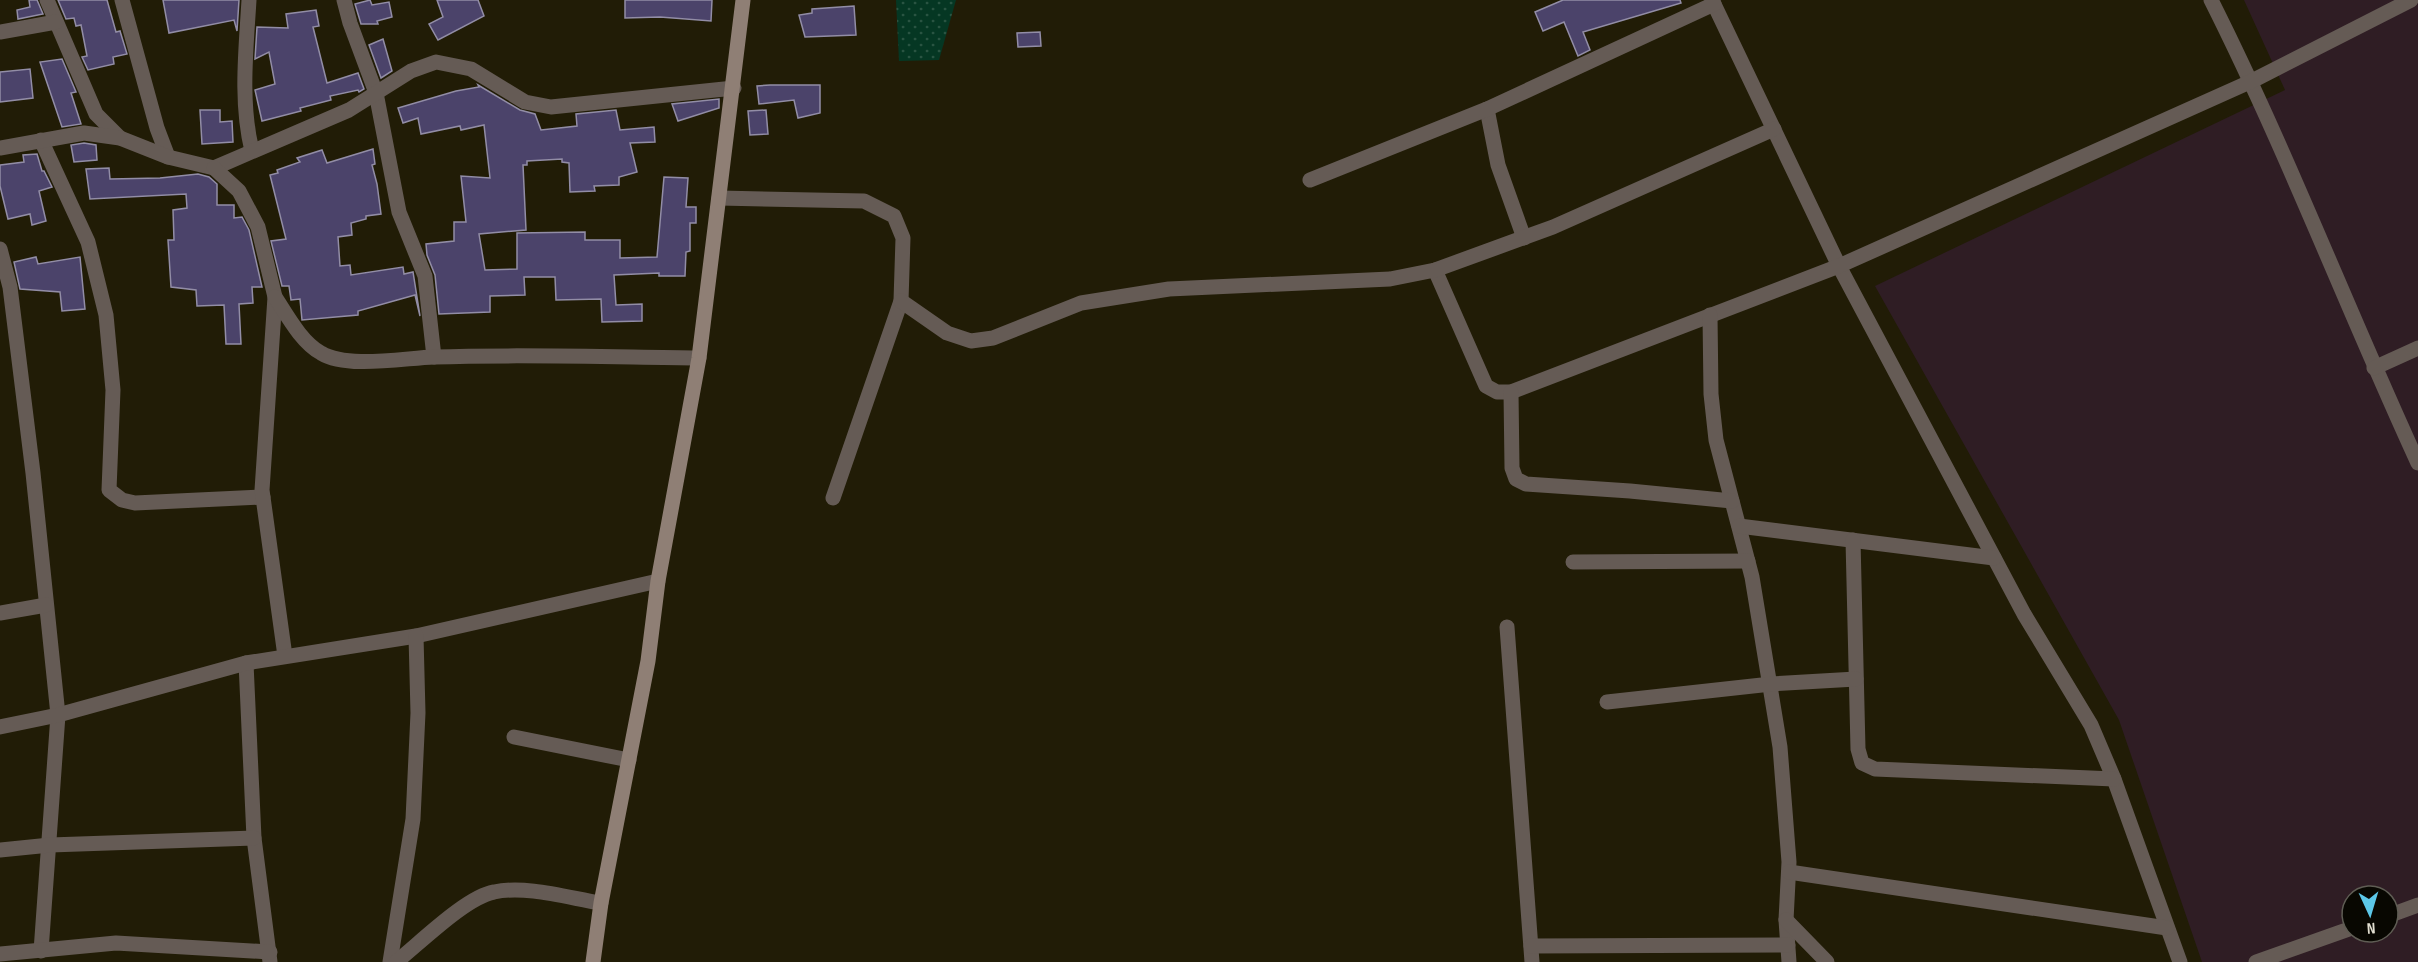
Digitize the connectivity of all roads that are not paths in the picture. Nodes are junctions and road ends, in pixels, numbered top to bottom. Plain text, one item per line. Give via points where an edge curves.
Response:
1 (47, 0) edge
2 (123, 0) edge
3 (249, 0) edge
4 (344, 0) edge
5 (743, 0) edge
6 (2211, 0) edge
7 (2411, 0) edge
8 (1713, 2) edge
9 (56, 22) junction
10 (0, 32) edge
11 (2252, 81) junction
12 (734, 88) junction
13 (376, 93) junction
14 (1486, 109) junction
15 (1773, 129) junction
16 (120, 138) junction
17 (41, 140) junction
18 (0, 148) edge
19 (252, 151) junction
20 (168, 157) junction
21 (214, 168) junction
22 (1310, 180) dead end
23 (719, 198) junction
24 (1524, 238) junction
25 (0, 249) edge
26 (1839, 266) junction
27 (1435, 270) junction
28 (275, 297) junction
29 (901, 301) junction
30 (1710, 315) junction
31 (2418, 348) edge
32 (434, 357) junction
33 (699, 358) junction
34 (2374, 368) junction
35 (1511, 392) junction
36 (2418, 463) edge
37 (263, 498) junction
38 (833, 498) dead end
39 (1732, 501) junction
40 (1739, 526) junction
41 (1853, 540) junction
42 (1994, 558) junction
43 (1748, 561) junction
44 (1573, 562) dead end
45 (658, 581) junction
46 (46, 605) junction
47 (0, 613) edge
48 (1507, 627) dead end
49 (416, 636) junction
50 (285, 656) junction
51 (246, 663) junction
52 (1856, 678) junction
53 (1771, 684) junction
54 (1607, 702) dead end
55 (58, 715) junction
56 (0, 727) edge
57 (514, 737) dead end
58 (629, 760) junction
59 (2114, 779) junction
60 (254, 838) junction
61 (50, 845) junction
62 (0, 850) edge
63 (1789, 872) junction
64 (600, 903) junction
65 (2418, 905) edge
66 (2400, 912) edge
67 (1786, 920) junction
68 (2167, 928) junction
69 (2340, 932) edge
70 (1788, 945) junction
71 (1531, 946) junction
72 (41, 951) junction
73 (0, 954) edge
74 (270, 957) edge
75 (390, 962) edge
76 (396, 962) edge
77 (593, 962) edge
78 (1532, 962) edge
79 (1789, 962) edge
80 (1827, 962) edge
81 (2180, 962) edge
82 (2256, 962) edge

1 - 9 street
2 - 20 street
3 - 19 street via 246,128
4 - 13 street
5 - 12 street
6 - 11 street
7 - 11 street
8 - 14 street
8 - 15 street
9 - 10 street
9 - 16 street via 96,114
11 - 26 street
11 - 34 street
12 - 13 street via 551,107 525,102 471,69 436,62 411,71
12 - 23 street
13 - 19 street via 349,110
13 - 32 street via 399,212 425,276
14 - 22 street
14 - 24 street via 1498,165
15 - 24 street
15 - 26 street
16 - 17 street via 84,133
16 - 20 street
17 - 18 street
17 - 37 street via 88,242 105,315 113,390 108,490 135,503
19 - 21 street
20 - 21 street
21 - 28 street via 239,191 258,227
23 - 29 street via 864,201 894,216 903,238
23 - 33 street
24 - 27 street
25 - 46 street via 10,287
26 - 30 street
26 - 42 street
27 - 29 street via 1390,279 1169,289 1081,303 993,338 971,341 947,333
27 - 35 street via 1486,386 1497,392
28 - 32 street via 299,333 320,353 359,360
28 - 37 street
29 - 38 street
30 - 35 street
30 - 39 street via 1716,440
31 - 34 street
32 - 33 street
33 - 45 street
34 - 36 street
35 - 39 street via 1512,468 1516,479 1526,484
37 - 50 street
39 - 40 street
40 - 41 street
40 - 43 street
41 - 42 street
41 - 52 street
42 - 59 street via 2091,725
43 - 44 street
43 - 53 street
45 - 49 street
45 - 58 street
46 - 47 street
46 - 55 street
48 - 71 street
49 - 50 street
49 - 75 street via 418,713 413,819
50 - 51 street
51 - 55 street
51 - 60 street
52 - 53 street
52 - 59 street via 1858,749 1862,763 1875,769
53 - 54 street
53 - 63 street
55 - 56 street
55 - 61 street
57 - 58 street
58 - 64 street
59 - 68 street
60 - 61 street
60 - 74 street
61 - 62 street
61 - 72 street
63 - 67 street
63 - 68 street
64 - 76 street via 518,890 494,892 475,898
64 - 77 street
65 - 66 street
67 - 70 street
67 - 80 street
68 - 81 street
69 - 82 street
70 - 71 street
70 - 79 street
71 - 78 street
72 - 73 street
72 - 74 street via 116,943

